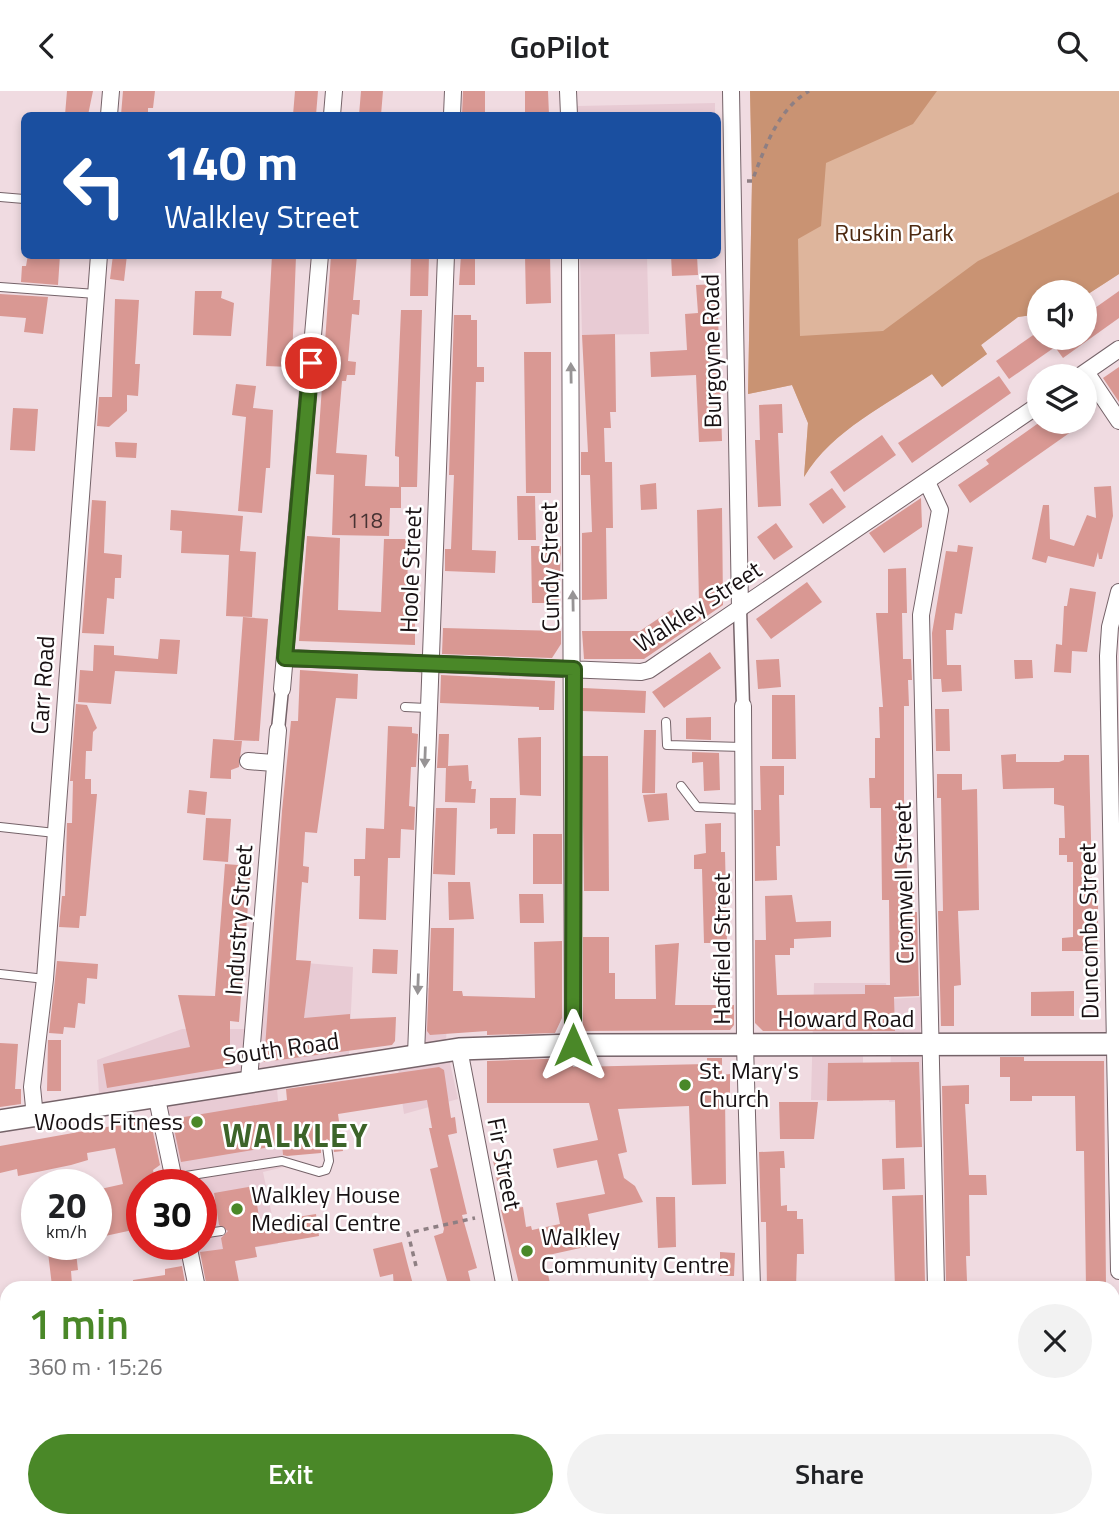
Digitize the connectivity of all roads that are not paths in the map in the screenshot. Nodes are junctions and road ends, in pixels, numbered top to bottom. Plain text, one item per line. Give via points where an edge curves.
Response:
1 (111, 91) edge
2 (334, 91) edge
3 (453, 91) edge
4 (568, 91) edge
5 (731, 91) edge
6 (109, 112) edge
7 (332, 112) edge
8 (452, 112) edge
9 (569, 112) edge
10 (0, 197) edge
11 (21, 199) edge
12 (99, 259) edge
13 (320, 259) edge
14 (446, 259) edge
15 (570, 259) edge
16 (0, 286) edge
17 (96, 294) junction
18 (1119, 349) edge
19 (1097, 364) edge
20 (1097, 392) edge
21 (1027, 413) edge
22 (1119, 421) edge
23 (927, 482) junction
24 (1119, 592) edge
25 (740, 609) junction
26 (285, 658) junction
27 (430, 664) junction
28 (574, 669) junction
29 (282, 689) joint
30 (743, 706) joint
31 (405, 707) dead end
32 (427, 708) junction
33 (666, 722) dead end
34 (278, 730) joint
35 (743, 747) junction
36 (248, 761) dead end
37 (274, 763) junction
38 (681, 786) dead end
39 (743, 809) junction
40 (0, 827) edge
41 (55, 833) junction
42 (0, 974) edge
43 (45, 979) junction
44 (930, 1044) junction
45 (1116, 1044) edge
46 (573, 1045) junction
47 (745, 1045) junction
48 (459, 1049) junction
49 (416, 1055) junction
50 (249, 1080) junction
51 (156, 1094) junction
52 (35, 1117) junction
53 (0, 1121) edge
54 (327, 1146) dead end
55 (172, 1169) edge
56 (217, 1173) edge
57 (221, 1231) dead end
58 (217, 1232) edge
59 (191, 1260) edge
60 (1119, 1272) edge
61 (196, 1281) edge
62 (504, 1281) edge
63 (752, 1281) edge
64 (936, 1281) edge

1 - 6 street
2 - 7 street
3 - 8 street
4 - 9 street
5 - 25 street, Burgoyne Road
10 - 11 lane
12 - 17 street, Carr Road
13 - 26 street, Industry Street
14 - 27 street, Hoole Street
28 -> 15 street, Cundy Street
16 - 17 lane
17 - 41 street, Carr Road
18 - 19 street
20 - 22 street
21 - 23 street, Walkley Street
23 - 25 street, Walkley Street
23 - 44 street, Cromwell Street via 940,510 921,615
24 - 45 street, Duncombe Street via 1108,656
25 - 28 street, Walkley Street via 649,670
25 - 30 street, Hadfield Street
26 - 27 street, Walkley Street
26 - 29 street, Industry Street
27 - 28 street, Walkley Street
27 - 32 street, Hoole Street
28 - 46 street, Cundy Street via 580,914
29 - 34 street, Industry Street
30 - 35 street, Hadfield Street
31 - 32 lane
32 -> 49 street, Hoole Street
33 - 35 lane via 667,745
34 - 37 street, Industry Street
35 - 39 street, Hadfield Street
36 - 37 street
37 - 50 street, Industry Street
38 - 39 lane via 697,807
39 - 47 street, Hadfield Street
40 - 41 lane
41 - 43 street, Carr Road
42 - 43 lane
43 - 52 street, Carr Road via 32,1087
44 - 45 street, Howard Road
44 - 47 street, Howard Road
44 - 64 street, Cromwell Street
45 - 60 street, Duncombe Street
46 - 47 street, Howard Road
46 - 48 street, South Road
47 - 63 street, Hadfield Street
48 - 49 street, South Road
48 - 62 street, Fir Street
49 - 50 street, South Road
50 - 51 street, South Road
51 - 52 street, South Road
51 - 55 street
52 - 53 street, South Road
54 - 56 lane via 329,1161 326,1170 319,1172 282,1161
57 - 58 lane
59 - 61 street

